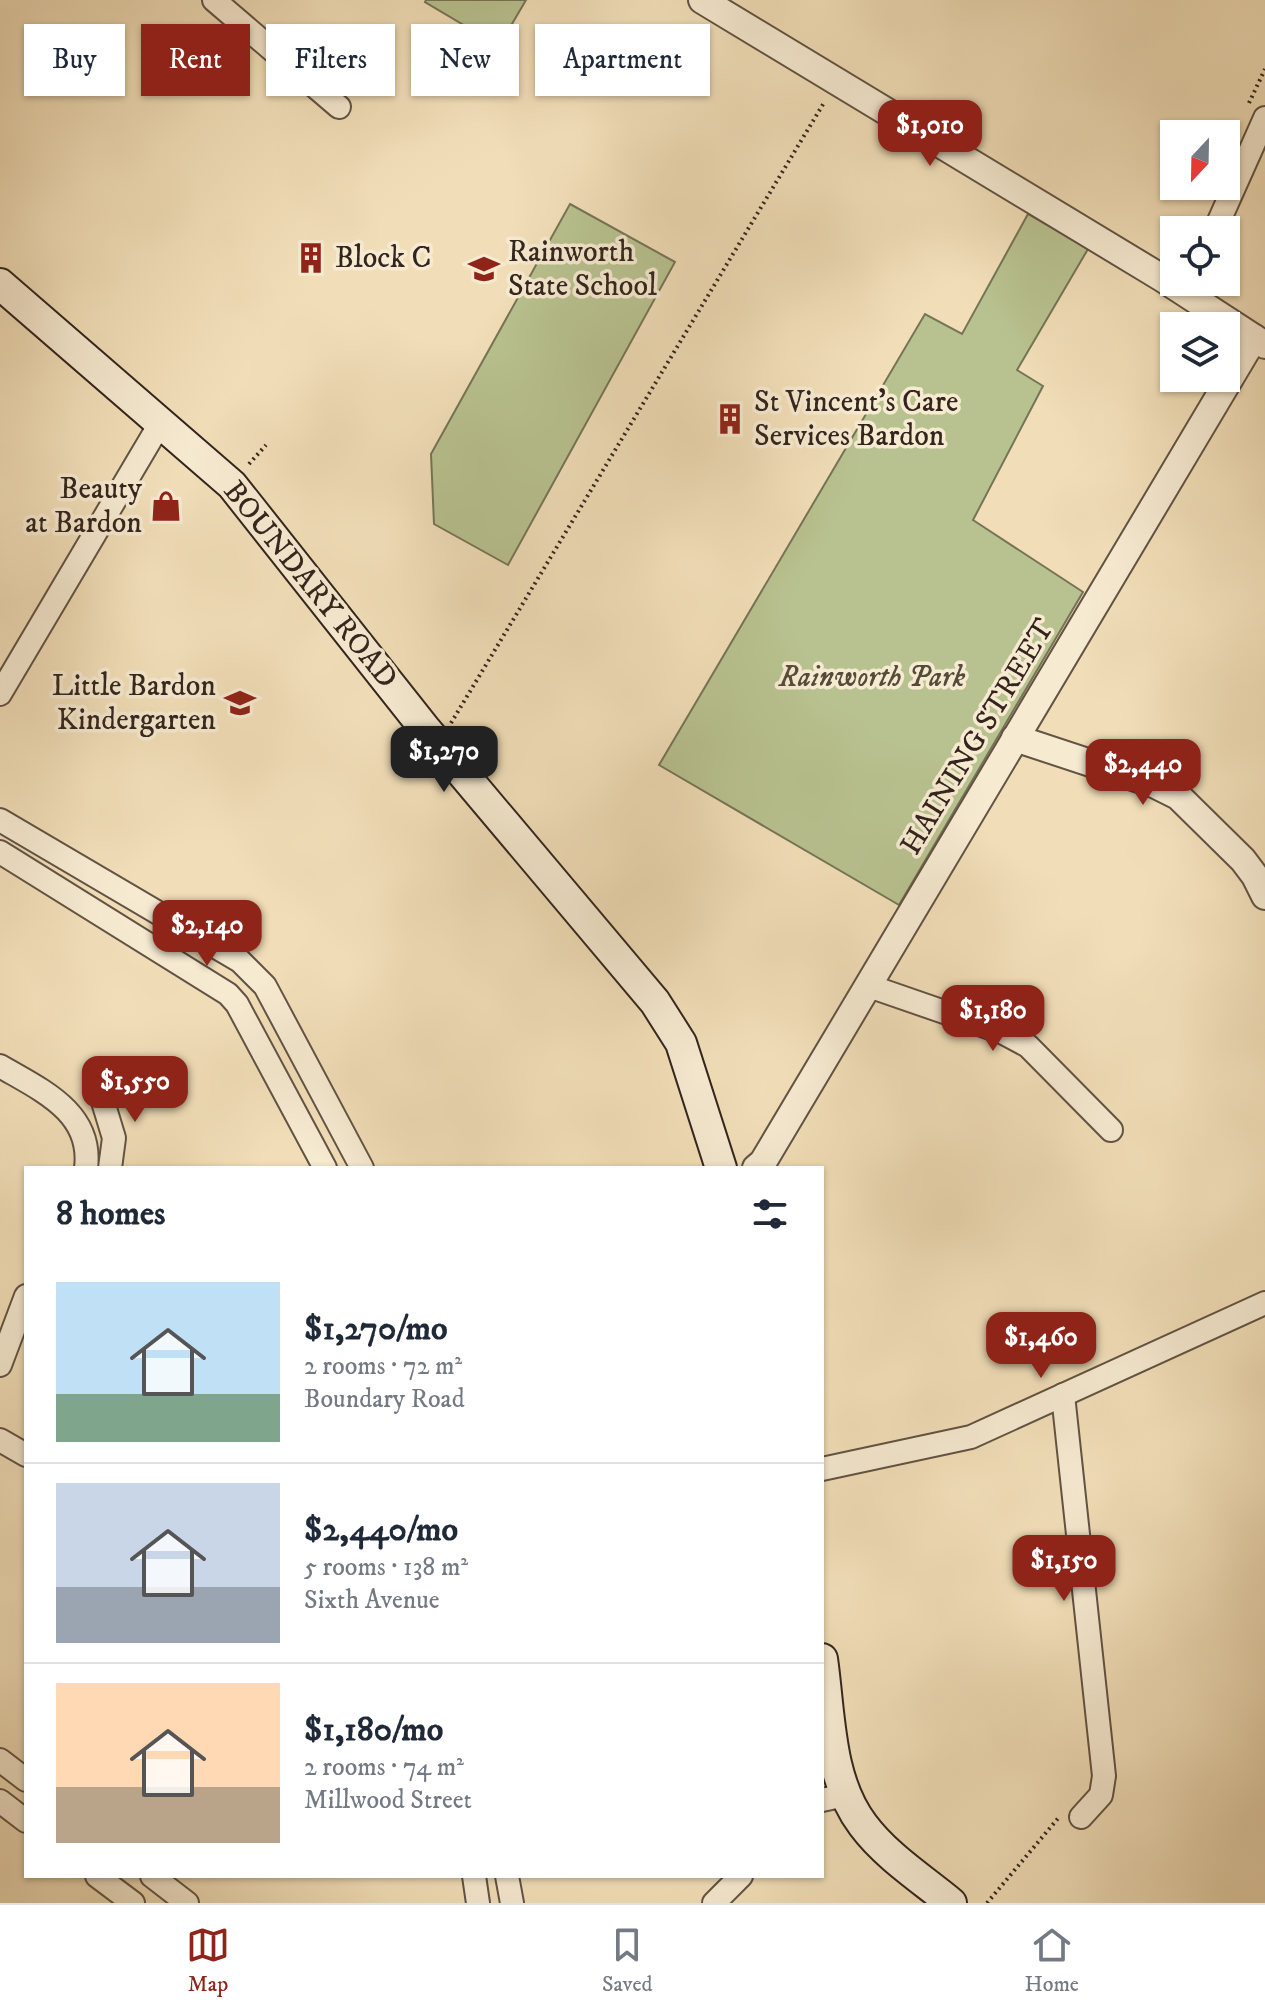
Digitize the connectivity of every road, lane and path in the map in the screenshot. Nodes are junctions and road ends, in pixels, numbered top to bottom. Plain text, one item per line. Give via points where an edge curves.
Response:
1 (214, 0) edge
2 (702, 0) edge
3 (836, 81) junction
4 (339, 107) dead end
5 (1265, 118) edge
6 (1221, 216) edge
7 (1160, 271) edge
8 (0, 284) edge
9 (1200, 296) edge
10 (1259, 341) edge
11 (161, 422) junction
12 (266, 445) dead end
13 (249, 464) dead end
14 (0, 694) edge
15 (451, 723) dead end
16 (1015, 738) junction
17 (0, 820) edge
18 (0, 852) edge
19 (1265, 896) edge
20 (869, 986) junction
21 (0, 1066) edge
22 (97, 1082) dead end
23 (1111, 1130) dead end
24 (86, 1166) edge
25 (110, 1166) edge
26 (324, 1166) edge
27 (361, 1166) edge
28 (720, 1166) edge
29 (758, 1166) edge
30 (24, 1301) edge
31 (1265, 1303) edge
32 (0, 1365) edge
33 (1063, 1395) junction
34 (0, 1440) edge
35 (24, 1454) edge
36 (824, 1469) edge
37 (824, 1673) edge
38 (0, 1760) edge
39 (24, 1778) edge
40 (833, 1797) edge
41 (0, 1801) edge
42 (1073, 1814) joint
43 (24, 1819) edge
44 (100, 1878) edge
45 (155, 1878) edge
46 (474, 1878) edge
47 (507, 1878) edge
48 (739, 1878) edge
49 (133, 1903) edge
50 (187, 1903) edge
51 (478, 1903) edge
52 (512, 1903) edge
53 (714, 1903) edge
54 (951, 1903) edge
55 (987, 1903) edge

1 - 4 street
2 - 3 street
3 - 7 street
3 - 15 path
5 - 6 street
8 - 11 main road, BOUNDARY ROAD
9 - 10 street
10 - 16 street, HAINING STREET
11 - 14 street
11 - 28 main road, BOUNDARY ROAD via 249,504 426,730 655,1002 681,1043
12 - 13 path
16 - 19 street via 1178,796 1243,860
16 - 20 street, HAINING STREET
17 - 27 street via 253,973 265,986
18 - 26 street via 228,994
20 - 23 street via 1028,1046
20 - 29 street, HAINING STREET
21 - 24 street via 74,1117 86,1143
22 - 25 street via 113,1130
30 - 32 street
31 - 33 street
33 - 36 street via 971,1437
33 - 42 street via 1104,1776 1101,1795
34 - 35 street
37 - 40 main road via 836,1760
38 - 39 street
40 - 54 main road
41 - 43 street
42 - 55 path
44 - 49 street
45 - 50 street
46 - 51 street
47 - 52 street
48 - 53 street

